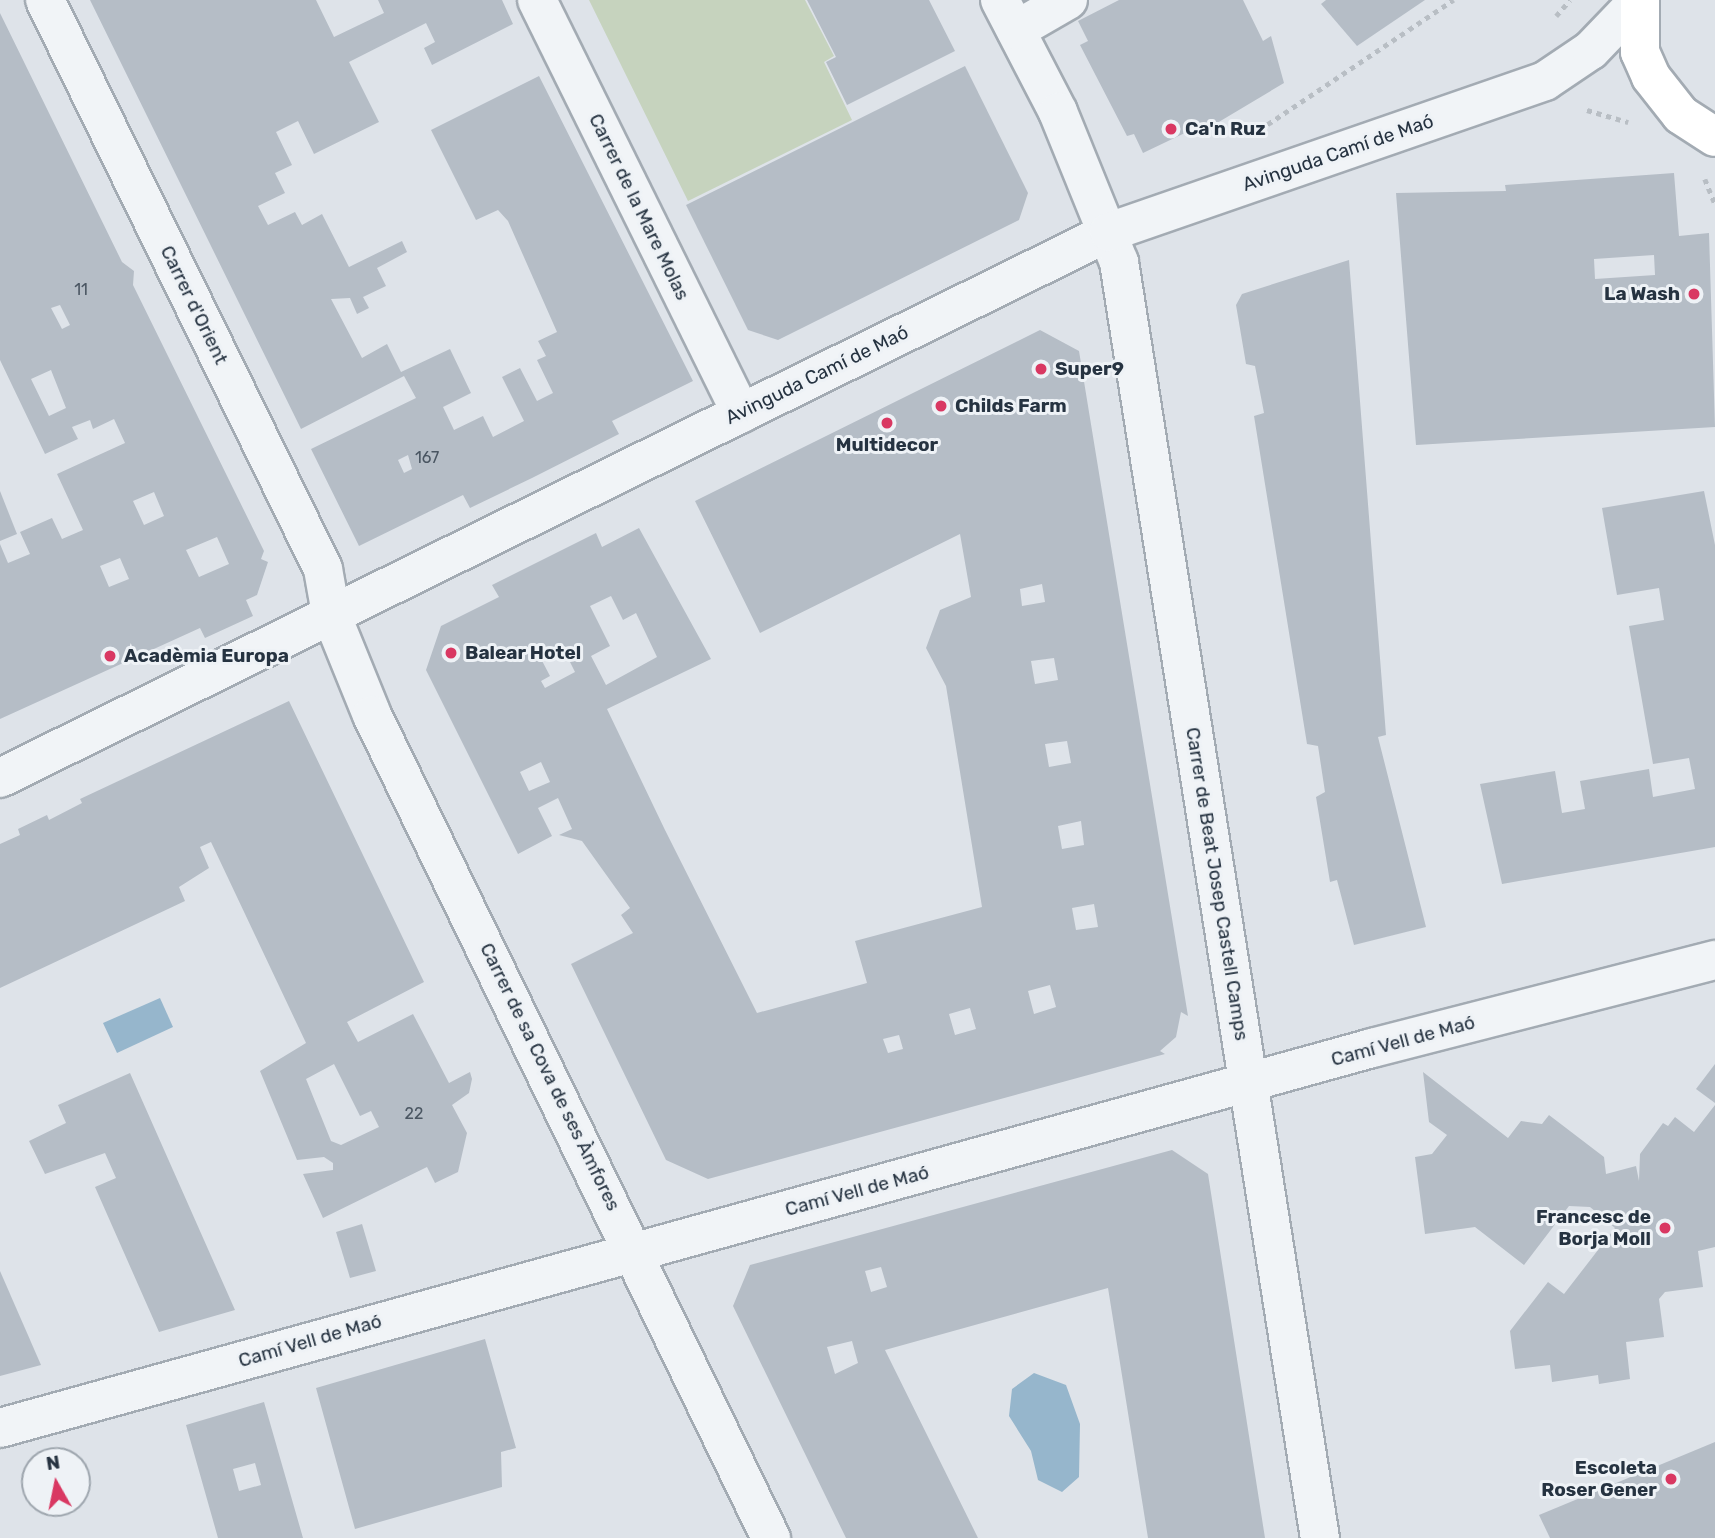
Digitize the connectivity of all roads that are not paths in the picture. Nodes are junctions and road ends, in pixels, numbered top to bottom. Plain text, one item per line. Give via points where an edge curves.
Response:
1 (45, 0) edge
2 (537, 0) edge
3 (1068, 0) edge
4 (1639, 0) edge
5 (1008, 15) edge
6 (1706, 146) edge
7 (1109, 232) junction
8 (741, 413) junction
9 (331, 614) junction
10 (0, 778) edge
11 (1715, 960) edge
12 (1249, 1084) junction
13 (633, 1251) junction
14 (0, 1428) edge
15 (771, 1538) edge
16 (1320, 1538) edge

1 - 9 street, Carrer d'Orient via 323,569
2 - 8 street, Carrer de la Mare Molas
3 - 5 street
4 - 6 main road via 1640,52 1651,77
4 - 7 street, Avinguda Camí de Maó via 1591,50 1545,81
5 - 7 street, Carrer de Beat Josep Castell Camps
7 - 8 street, Avinguda Camí de Maó
7 - 12 street, Carrer de Beat Josep Castell Camps
8 - 9 street, Avinguda Camí de Maó
9 - 10 street, Avinguda Camí de Maó
9 - 13 street, Carrer de sa Cova de ses Àmfores via 372,715
11 - 12 street, Camí Vell de Maó
12 - 13 street, Camí Vell de Maó
12 - 16 street, Carrer de Beat Josep Castell Camps
13 - 14 street, Camí Vell de Maó
13 - 15 street, Carrer de sa Cova de ses Àmfores

